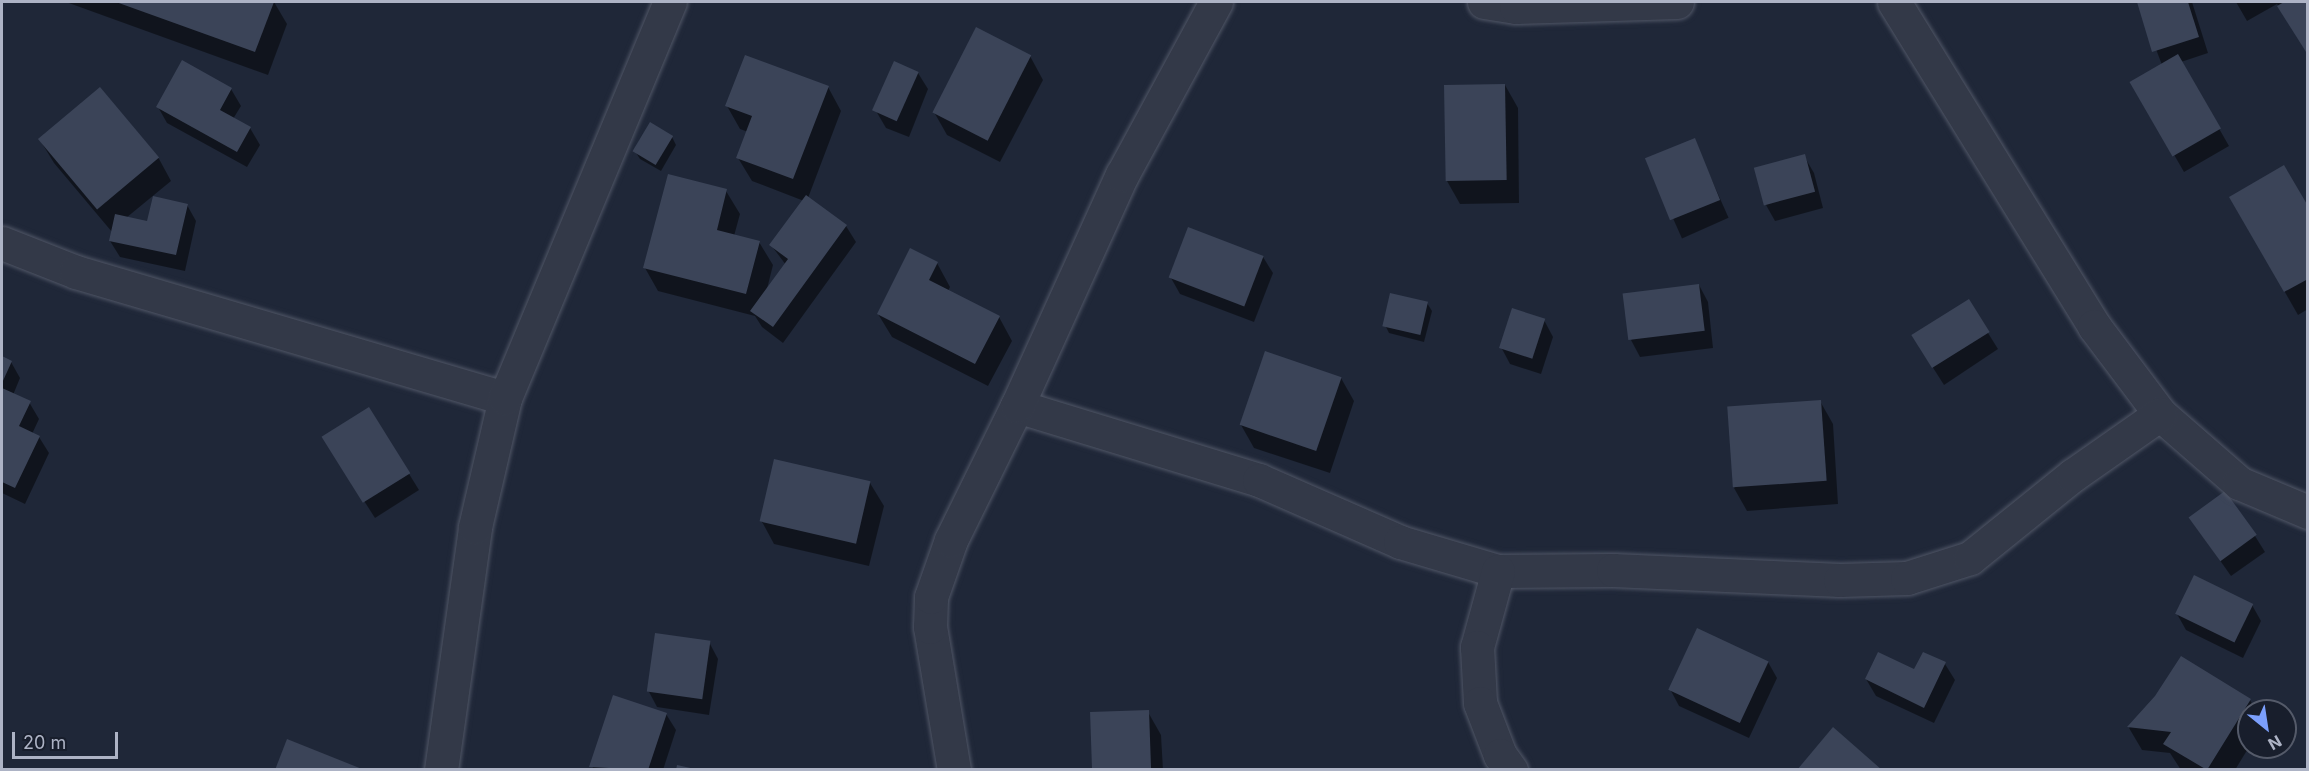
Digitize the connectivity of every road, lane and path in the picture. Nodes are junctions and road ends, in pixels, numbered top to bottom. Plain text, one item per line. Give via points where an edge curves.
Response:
1 (670, 2) edge
2 (1216, 2) edge
3 (1484, 2) edge
4 (1677, 2) edge
5 (1894, 2) edge
6 (2, 243) edge
7 (505, 398) junction
8 (1017, 406) junction
9 (2160, 414) junction
10 (2307, 512) edge
11 (1498, 571) junction
12 (441, 770) edge
13 (954, 770) edge
14 (1511, 770) edge

1 - 7 street
2 - 8 street via 1122,175
3 - 4 street via 1516,7
5 - 9 street via 2094,326
6 - 7 street via 76,272
7 - 12 street via 475,527
8 - 11 street via 1258,480 1400,542
8 - 13 street via 951,540 931,597 935,665
9 - 10 street via 2239,483
9 - 11 street via 2073,475 1970,558 1907,578 1840,580 1613,570
11 - 14 street via 1477,647 1480,703 1500,755

